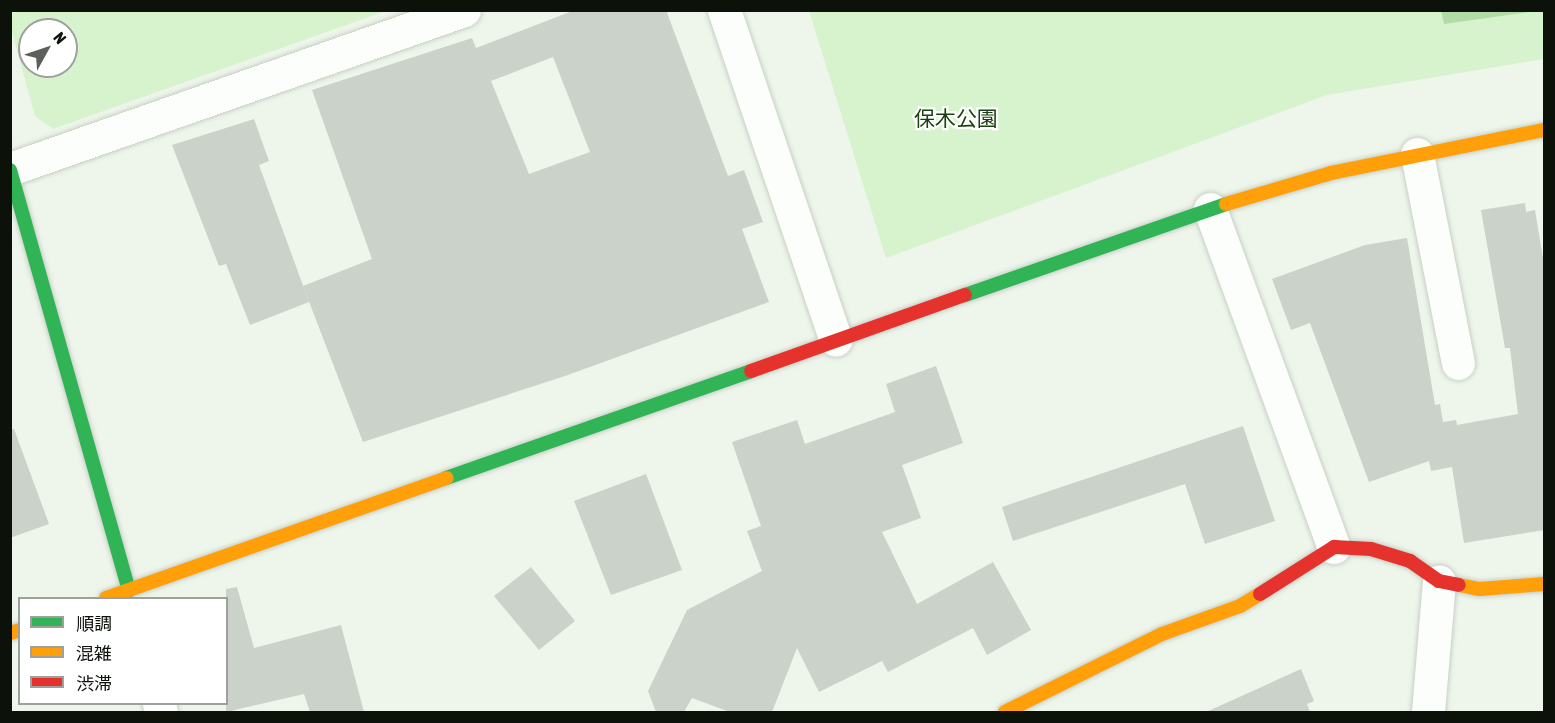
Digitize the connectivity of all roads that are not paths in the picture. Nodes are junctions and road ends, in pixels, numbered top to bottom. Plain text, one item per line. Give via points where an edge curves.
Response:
1 (464, 10) edge
2 (724, 10) edge
3 (1545, 130) edge
4 (1417, 154) junction
5 (10, 170) edge
6 (1210, 209) junction
7 (836, 340) junction
8 (1458, 363) dead end
9 (1334, 547) junction
10 (1439, 581) junction
11 (1545, 584) edge
12 (122, 596) edge
13 (1005, 712) edge
14 (1428, 712) edge

1 - 5 street
2 - 7 street
3 - 4 street
4 - 6 street via 1331,173
4 - 8 street
5 - 12 street
6 - 7 street
6 - 9 street
7 - 12 street
9 - 10 street via 1371,549 1410,561
9 - 13 street via 1240,606 1162,634
10 - 11 street via 1480,589
10 - 14 street

